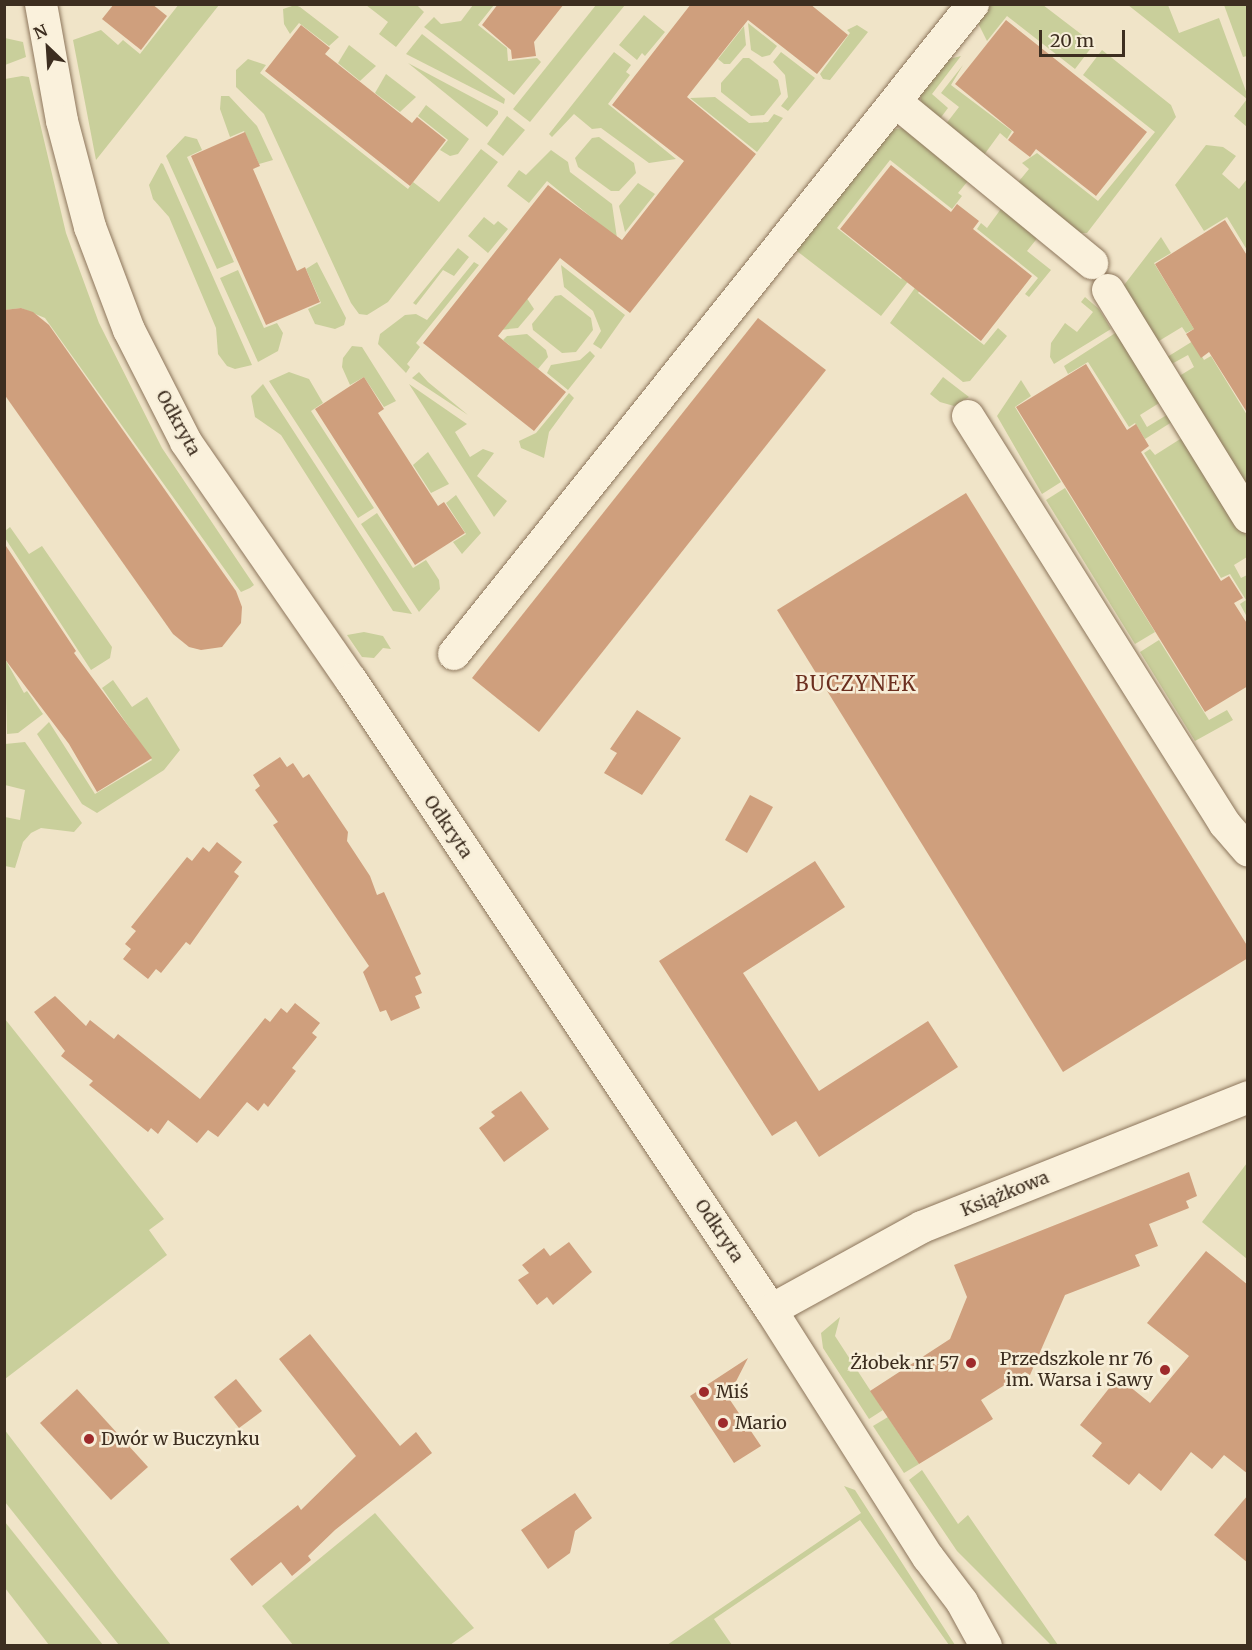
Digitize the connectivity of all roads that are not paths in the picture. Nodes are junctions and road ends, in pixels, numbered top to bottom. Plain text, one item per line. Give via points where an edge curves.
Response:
1 (41, 4) edge
2 (973, 4) edge
3 (896, 102) junction
4 (1092, 263) dead end
5 (1108, 290) dead end
6 (968, 416) dead end
7 (1248, 517) edge
8 (454, 654) dead end
9 (1248, 850) edge
10 (1248, 1097) edge
11 (771, 1310) junction
12 (962, 1602) junction
13 (986, 1646) edge
14 (1009, 1646) edge

1 - 11 street, Odkryta via 62,121 90,227 129,330 186,442 351,680
2 - 3 street
3 - 4 street
3 - 8 street
5 - 7 street
6 - 9 street via 1236,841
10 - 11 street, Książkowa via 922,1227
11 - 12 street, Odkryta via 928,1557
12 - 13 street, Odkryta
12 - 14 street, Odkryta

